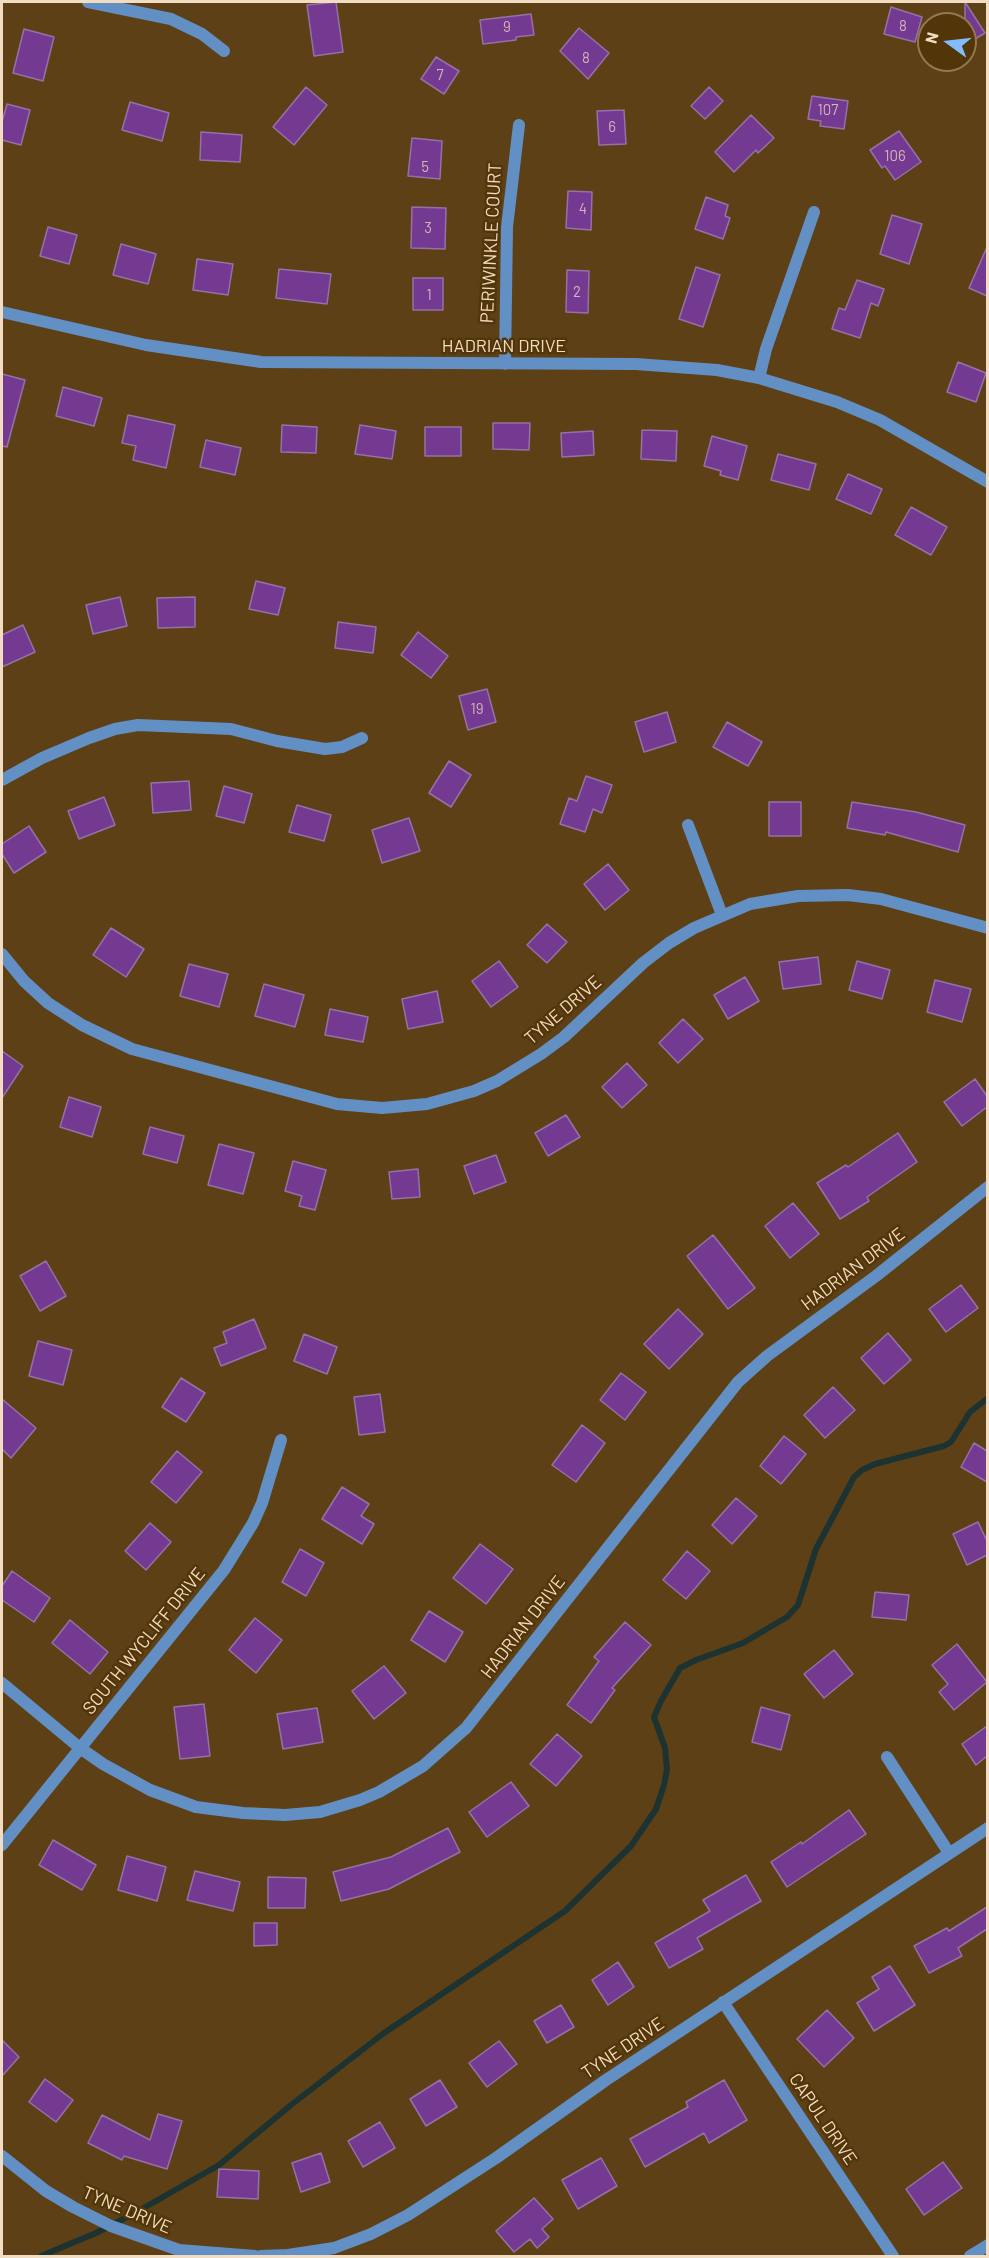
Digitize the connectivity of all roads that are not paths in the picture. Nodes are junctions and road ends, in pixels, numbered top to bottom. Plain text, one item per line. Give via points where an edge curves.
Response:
1 (88, 2) edge
2 (224, 51) dead end
3 (519, 125) dead end
4 (814, 212) dead end
5 (2, 312) edge
6 (505, 364) junction
7 (759, 378) junction
8 (987, 482) edge
9 (362, 738) dead end
10 (2, 780) edge
11 (688, 825) dead end
12 (722, 915) junction
13 (987, 928) edge
14 (2, 954) edge
15 (987, 1187) edge
16 (280, 1440) dead end
17 (2, 1683) edge
18 (80, 1748) junction
19 (887, 1757) dead end
20 (987, 1827) edge
21 (2, 1845) edge
22 (949, 1853) junction
23 (723, 2002) junction
24 (2, 2156) edge
25 (987, 2245) edge
26 (179, 2253) edge
27 (255, 2256) edge
28 (261, 2256) edge
29 (893, 2256) edge
30 (970, 2256) edge

1 - 2 street via 171,19 202,34
3 - 6 street, PERIWINKLE COURT via 507,227
4 - 7 street
5 - 6 street, HADRIAN DRIVE via 146,345 261,362
6 - 7 street, HADRIAN DRIVE via 636,364 717,370
7 - 8 street, HADRIAN DRIVE via 880,420
9 - 10 street via 325,749 231,729 138,725 89,738
11 - 12 street
12 - 13 street, TYNE DRIVE via 776,899 848,895 881,899
12 - 14 street, TYNE DRIVE via 694,928 643,963 564,1037 497,1081 427,1104 382,1108 337,1104 132,1049 48,1003
15 - 18 street, HADRIAN DRIVE via 738,1382 466,1728 401,1780 360,1800 320,1812 243,1813 196,1807 150,1790
16 - 18 street, SOUTH WYCLIFF DRIVE via 262,1503 241,1546
17 - 18 street, HADRIAN DRIVE
18 - 21 street, SOUTH WYCLIFF DRIVE
19 - 22 street
20 - 22 street, TYNE DRIVE
22 - 23 street, TYNE DRIVE
23 - 28 street, TYNE DRIVE via 408,2215 334,2248
23 - 29 street, CAPUL DRIVE
24 - 26 street, TYNE DRIVE via 73,2207
25 - 30 street
26 - 27 street, TYNE DRIVE

